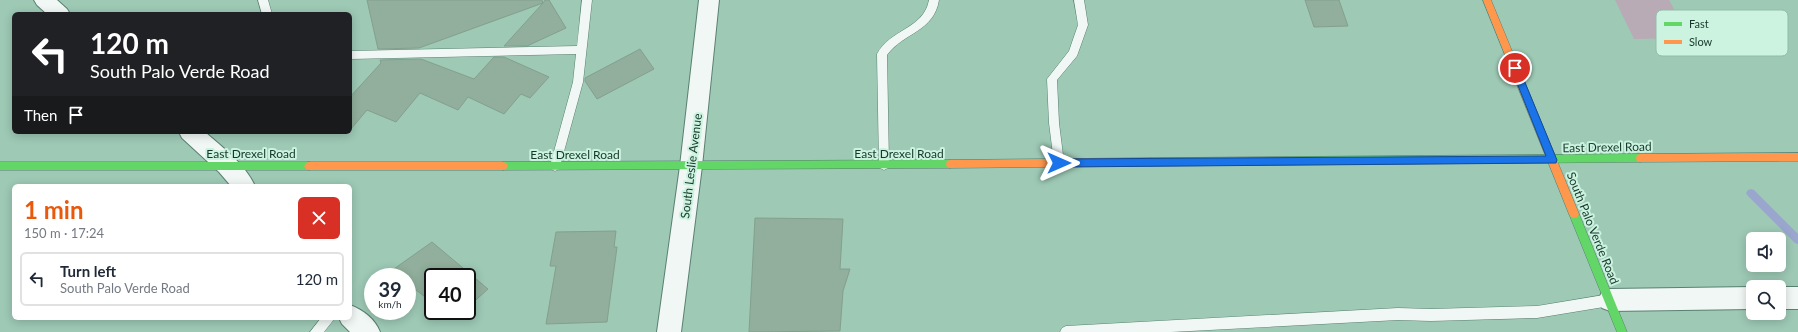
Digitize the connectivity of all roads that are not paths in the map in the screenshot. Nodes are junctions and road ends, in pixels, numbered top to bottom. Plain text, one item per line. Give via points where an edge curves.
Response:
1 (44, 0) edge
2 (263, 0) edge
3 (587, 0) edge
4 (709, 0) edge
5 (934, 0) edge
6 (1079, 0) edge
7 (1487, 0) edge
8 (58, 12) edge
9 (266, 12) edge
10 (581, 50) junction
11 (352, 55) edge
12 (192, 134) edge
13 (1798, 157) edge
14 (1552, 160) junction
15 (1059, 163) junction
16 (227, 165) junction
17 (884, 165) junction
18 (0, 166) edge
19 (555, 166) junction
20 (691, 166) junction
21 (242, 184) edge
22 (1746, 298) edge
23 (1786, 298) edge
24 (1798, 298) edge
25 (1610, 300) junction
26 (352, 318) edge
27 (327, 320) edge
28 (316, 332) edge
29 (368, 332) edge
30 (669, 332) edge
31 (1066, 332) edge
32 (1622, 332) edge

1 - 8 street
2 - 9 lane
3 - 10 lane
4 - 20 street, South Leslie Avenue
5 - 17 lane via 934,7 921,26 894,40 882,54
6 - 15 lane via 1083,25 1076,46 1052,78
7 - 14 street, South Palo Verde Road
10 - 11 lane
10 - 19 lane via 578,82
12 - 16 street
13 - 14 street, East Drexel Road
14 - 15 street, East Drexel Road
14 - 25 street, South Palo Verde Road
15 - 17 street, East Drexel Road
16 - 18 street, East Drexel Road
16 - 19 street, East Drexel Road
16 - 21 street
17 - 20 street, East Drexel Road
19 - 20 street, East Drexel Road
20 - 30 street, South Leslie Avenue
22 - 25 street
23 - 24 street
25 - 31 lane via 1537,312 1398,314
25 - 32 street, South Palo Verde Road
26 - 29 street
27 - 28 lane

